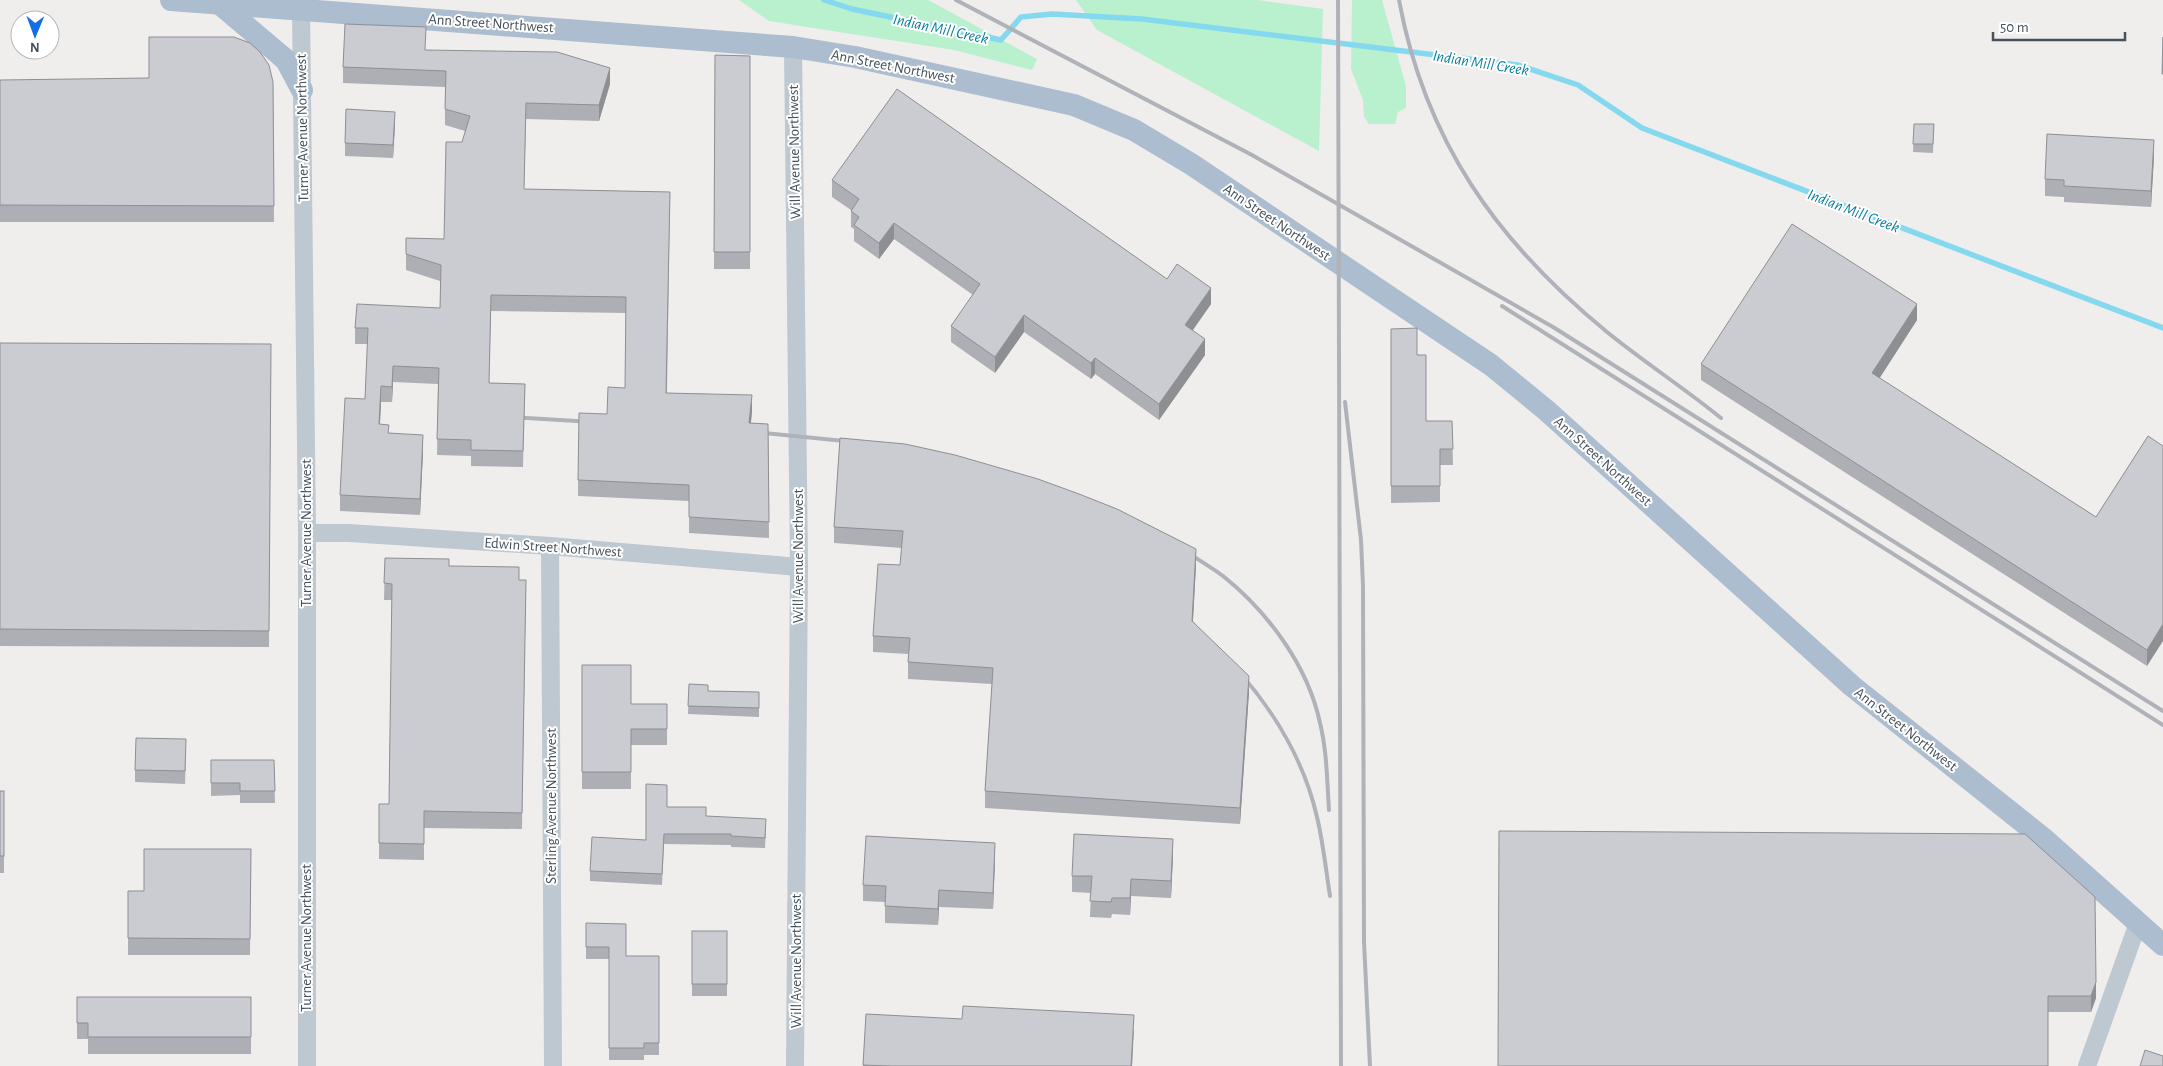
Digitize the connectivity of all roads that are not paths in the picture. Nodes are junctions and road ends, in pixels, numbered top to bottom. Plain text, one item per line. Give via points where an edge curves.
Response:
1 (171, 0) edge
2 (220, 4) junction
3 (299, 4) edge
4 (793, 47) junction
5 (302, 90) junction
6 (307, 533) junction
7 (550, 546) junction
8 (799, 567) junction
9 (2138, 923) junction
10 (2163, 945) edge
11 (307, 1066) edge
12 (553, 1066) edge
13 (795, 1066) edge
14 (2087, 1066) edge

1 - 2 main road, Ann Street Northwest
2 - 3 main road, Ann Street Northwest
2 - 5 main road via 286,60
3 - 4 main road, Ann Street Northwest
3 - 5 street, Turner Avenue Northwest
4 - 8 street, Will Avenue Northwest
4 - 9 main road, Ann Street Northwest via 855,57 1074,105 1134,130 1191,164 1491,365 1546,410 1852,686 2020,819
5 - 6 street, Turner Avenue Northwest
6 - 7 street, Edwin Street Northwest
6 - 11 street, Turner Avenue Northwest
7 - 8 street, Edwin Street Northwest
7 - 12 street, Sterling Avenue Northwest
8 - 13 street, Will Avenue Northwest
9 - 10 main road, Ann Street Northwest
9 - 14 street

